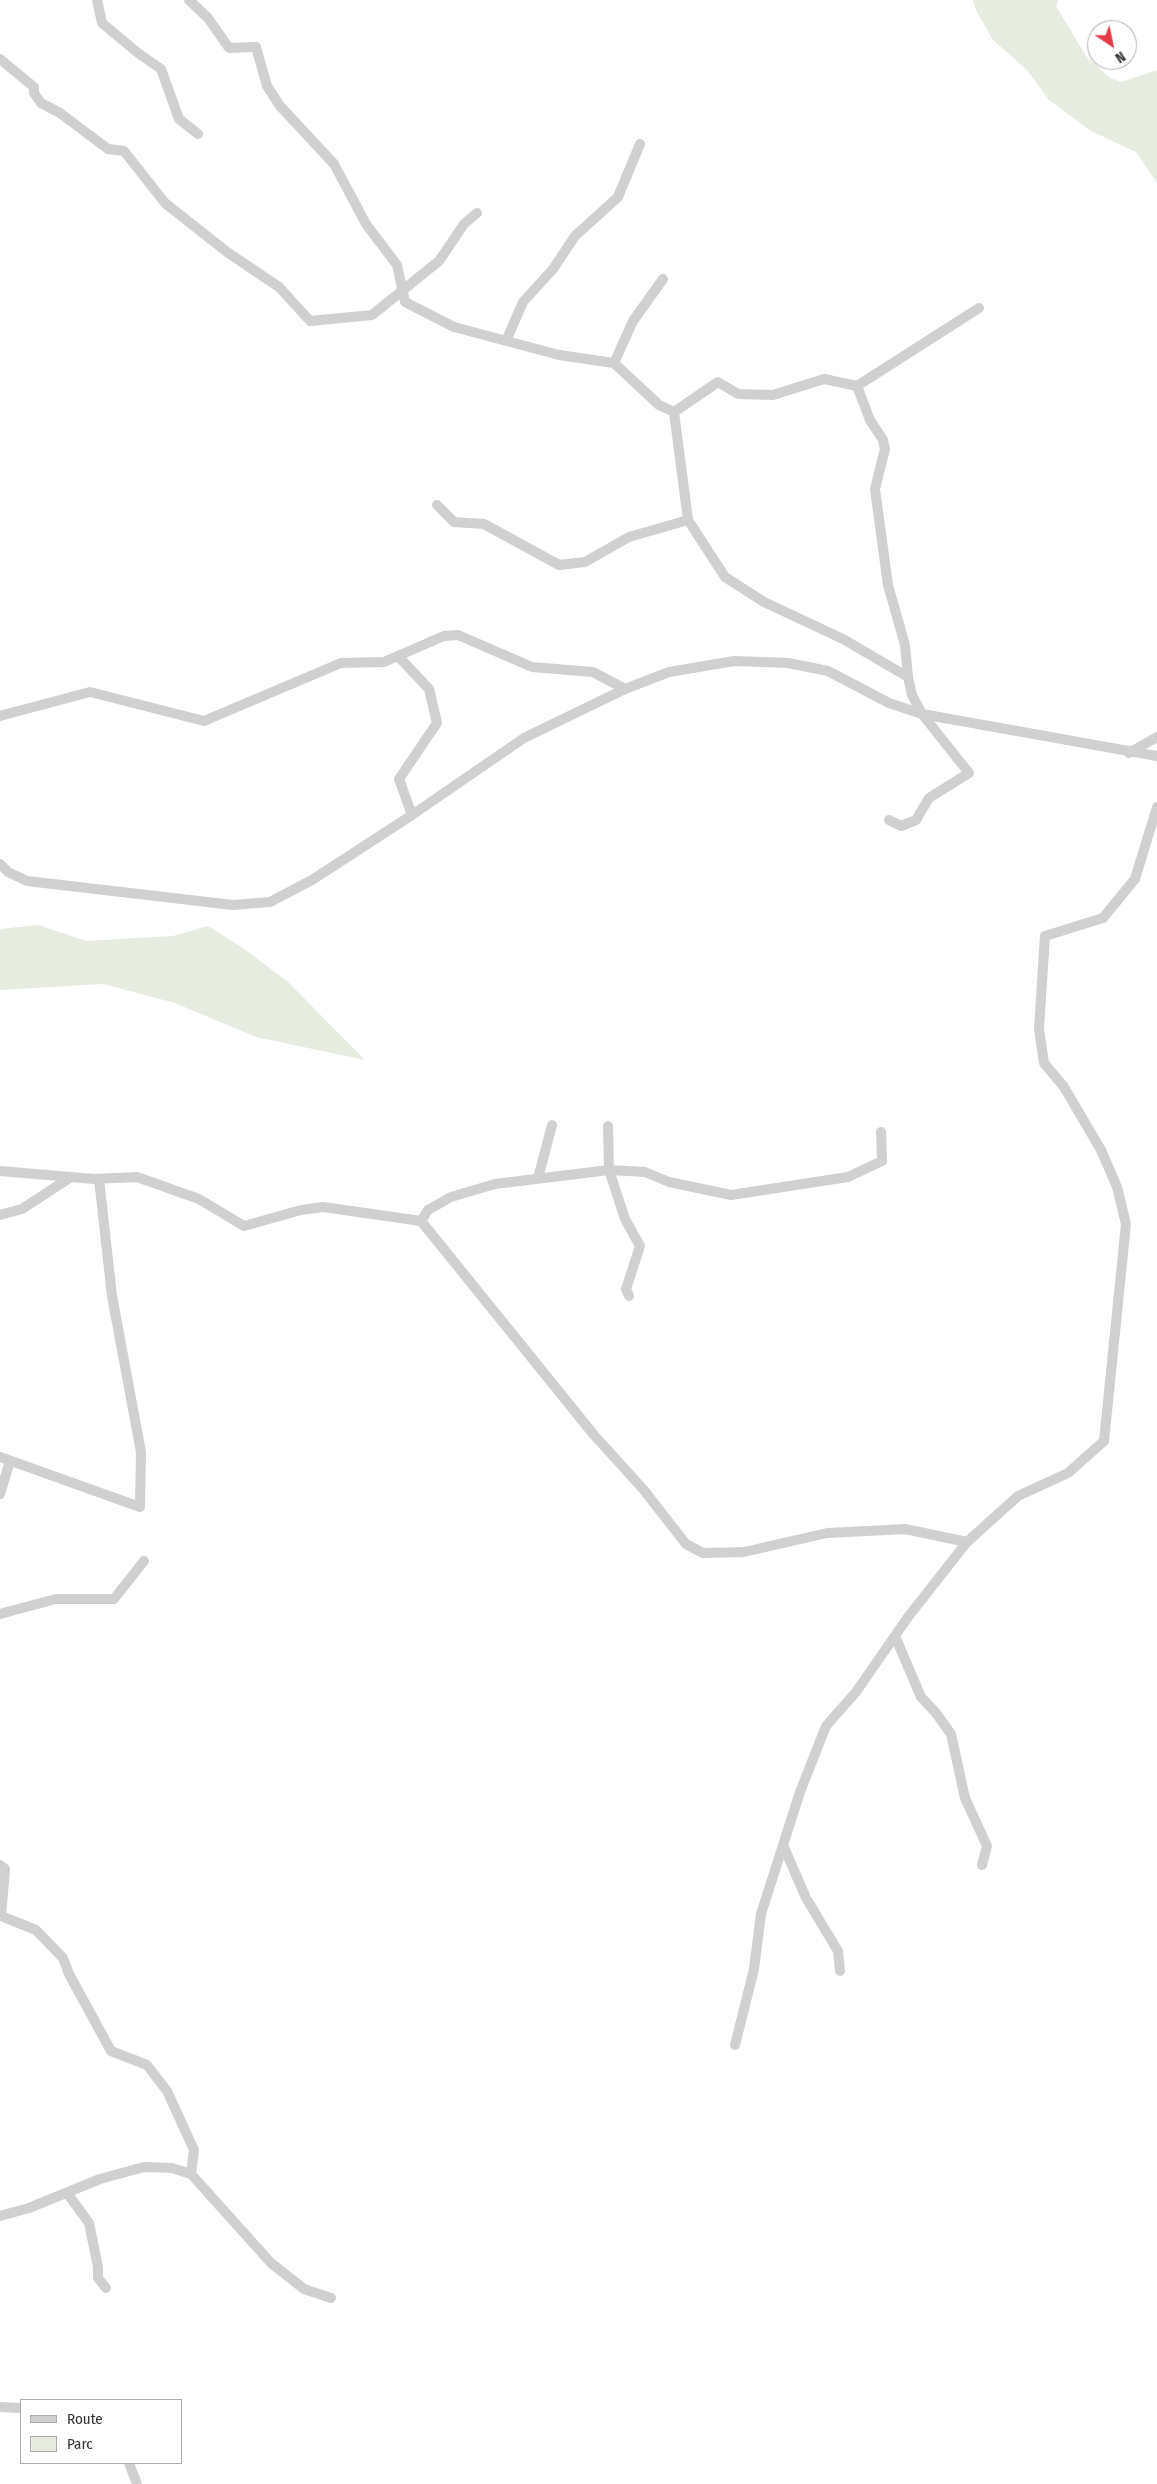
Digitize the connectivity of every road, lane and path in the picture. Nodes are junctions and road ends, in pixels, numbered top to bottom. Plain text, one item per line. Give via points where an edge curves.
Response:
1 (97, 0) edge
2 (189, 0) edge
3 (0, 59) edge
4 (198, 134) dead end
5 (640, 144) dead end
6 (477, 213) dead end
7 (662, 279) dead end
8 (403, 292) junction
9 (979, 308) dead end
10 (506, 341) junction
11 (614, 363) junction
12 (857, 386) junction
13 (674, 412) junction
14 (436, 505) dead end
15 (688, 520) junction
16 (398, 656) junction
17 (908, 677) junction
18 (625, 690) junction
19 (922, 714) junction
20 (0, 716) edge
21 (1157, 738) edge
22 (1129, 753) junction
23 (1157, 756) edge
24 (1157, 807) edge
25 (412, 815) junction
26 (889, 820) dead end
27 (0, 864) edge
28 (552, 1125) dead end
29 (608, 1126) dead end
30 (881, 1132) dead end
31 (609, 1170) junction
32 (0, 1171) edge
33 (70, 1177) junction
34 (538, 1178) junction
35 (99, 1179) junction
36 (0, 1215) edge
37 (421, 1222) junction
38 (629, 1296) dead end
39 (0, 1457) edge
40 (10, 1461) junction
41 (0, 1494) edge
42 (967, 1542) junction
43 (144, 1561) dead end
44 (0, 1614) edge
45 (895, 1636) junction
46 (783, 1845) junction
47 (0, 1865) edge
48 (982, 1865) dead end
49 (840, 1971) dead end
50 (735, 2045) dead end
51 (191, 2174) junction
52 (67, 2193) junction
53 (0, 2216) edge
54 (106, 2288) dead end
55 (331, 2298) dead end
56 (0, 2407) edge
57 (20, 2408) edge
58 (129, 2464) edge
59 (137, 2484) edge

1 - 4 street via 102,23 161,68 179,120
2 - 8 street via 208,18 229,48 256,47 267,86 280,106 334,164 366,224 397,265
3 - 8 street via 34,87 34,94 41,103 60,113 108,149 124,151 165,202 227,252 280,287 310,321 372,315
5 - 10 street via 618,197 575,236 553,269 523,302
6 - 8 street via 464,224 439,261
7 - 11 street via 633,322
8 - 10 street via 406,302 454,327
9 - 12 street
10 - 11 street via 559,355
11 - 13 street via 659,405
12 - 13 street via 824,379 773,395 738,394 718,382
12 - 17 street via 885,449 875,490 888,585 905,645
13 - 15 street
14 - 15 street via 454,522 484,524 559,565 585,562 629,537
15 - 17 street via 725,577 764,602 843,639
16 - 18 street via 444,636 458,635 532,667 594,672
16 - 20 street via 384,662 341,663 204,721 90,692
16 - 25 street via 429,689 437,723 399,779
17 - 19 street via 912,695
18 - 19 street via 669,672 734,661 788,663 828,671 889,703
18 - 25 street via 524,738
19 - 22 street
19 - 26 street via 969,773 929,798 916,820 901,826
21 - 22 street
22 - 23 street
24 - 42 street via 1135,879 1104,918 1046,936 1039,1029 1044,1063 1064,1087 1101,1150 1117,1187 1126,1224 1104,1440 1068,1473 1018,1496
25 - 27 street via 312,880 270,902 233,905 28,881 8,872
28 - 34 street
29 - 31 street
30 - 31 street via 882,1161 848,1178 731,1195 668,1182 645,1172
31 - 34 street
31 - 38 street via 625,1220 640,1246 626,1289
32 - 33 street
33 - 35 street
33 - 36 street via 22,1209
34 - 37 street via 495,1184 451,1197 428,1210
35 - 37 street via 137,1177 198,1199 244,1226 323,1207
35 - 40 street via 112,1296 141,1452 140,1507
37 - 42 street via 686,1544 703,1553 744,1552 827,1534 905,1529
39 - 40 street
40 - 41 street
42 - 45 street
43 - 44 street via 114,1599 56,1599
45 - 46 street via 856,1692 826,1726
45 - 48 street via 921,1697 951,1734 965,1798 987,1846
46 - 49 street via 806,1898 838,1952
46 - 50 street via 762,1914 754,1970
47 - 51 street via 5,1869 1,1916 36,1930 63,1958 111,2050 147,2065 167,2091 194,2150
51 - 52 street via 172,2168 144,2167 100,2179
51 - 55 street via 271,2263 304,2289
52 - 53 street
52 - 54 street via 89,2223 98,2278
56 - 57 street
58 - 59 street

